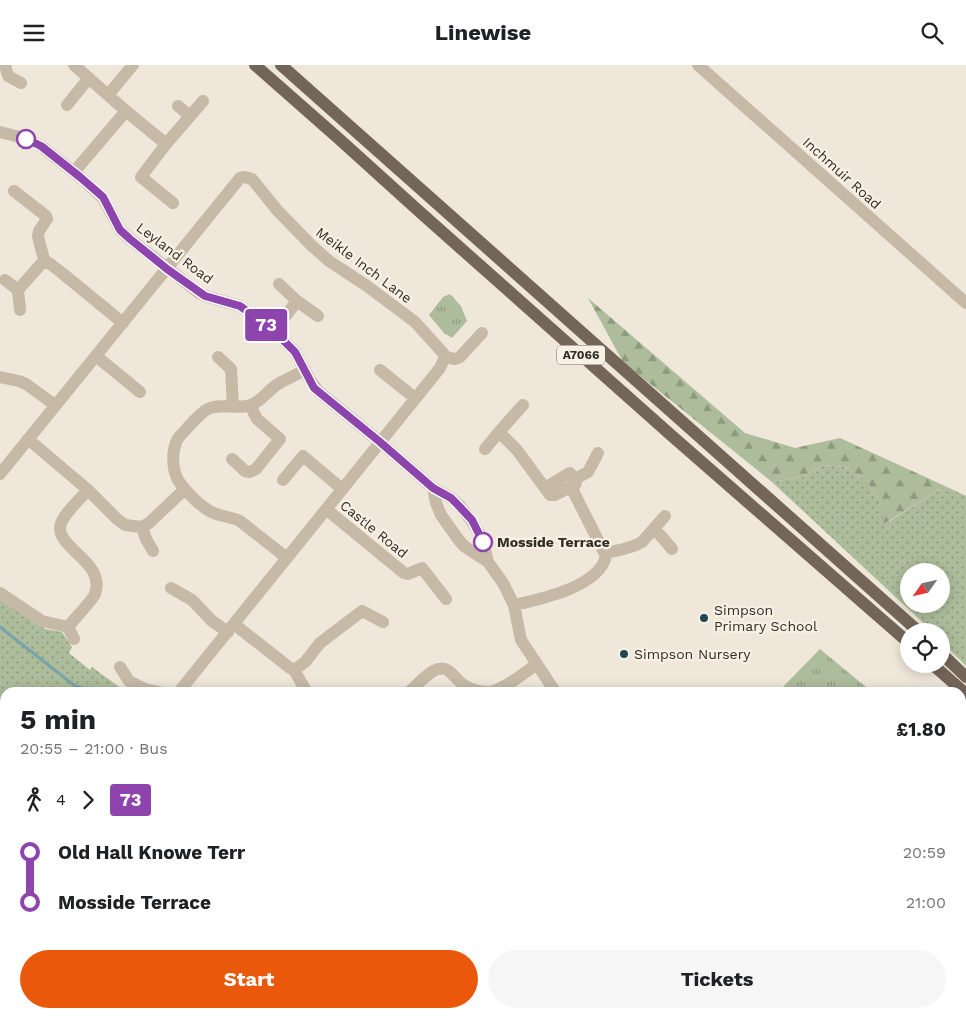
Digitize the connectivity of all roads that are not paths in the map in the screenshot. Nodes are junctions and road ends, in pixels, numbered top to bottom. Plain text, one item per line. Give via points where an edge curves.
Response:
1 (5, 65) edge
2 (74, 65) edge
3 (132, 65) edge
4 (255, 65) edge
5 (281, 65) edge
6 (698, 65) edge
7 (89, 79) junction
8 (22, 83) dead end
9 (108, 95) junction
10 (203, 101) dead end
11 (67, 105) dead end
12 (178, 106) dead end
13 (126, 111) junction
14 (190, 116) junction
15 (0, 132) edge
16 (166, 144) junction
17 (74, 172) junction
18 (14, 191) dead end
19 (173, 203) dead end
20 (45, 263) junction
21 (167, 269) junction
22 (5, 280) dead end
23 (279, 284) dead end
24 (18, 290) junction
25 (297, 301) junction
26 (966, 303) edge
27 (20, 310) dead end
28 (318, 316) dead end
29 (123, 323) junction
30 (274, 331) junction
31 (482, 333) dead end
32 (96, 355) junction
33 (218, 357) dead end
34 (445, 357) junction
35 (305, 370) junction
36 (380, 370) dead end
37 (0, 377) edge
38 (140, 392) dead end
39 (415, 398) junction
40 (55, 405) junction
41 (250, 405) junction
42 (523, 405) dead end
43 (233, 407) junction
44 (499, 432) junction
45 (28, 439) junction
46 (380, 442) junction
47 (485, 449) dead end
48 (598, 453) dead end
49 (232, 459) dead end
50 (0, 474) edge
51 (283, 479) dead end
52 (573, 483) junction
53 (433, 488) junction
54 (185, 489) junction
55 (342, 489) junction
56 (88, 490) junction
57 (326, 509) junction
58 (665, 516) dead end
59 (142, 527) junction
60 (654, 529) junction
61 (672, 549) dead end
62 (153, 551) dead end
63 (605, 553) junction
64 (287, 558) junction
65 (488, 562) junction
66 (171, 588) dead end
67 (0, 593) edge
68 (446, 599) dead end
69 (514, 605) junction
70 (383, 622) dead end
71 (909, 623) edge
72 (68, 627) junction
73 (231, 628) junction
74 (900, 635) edge
75 (74, 639) dead end
76 (950, 662) edge
77 (537, 664) junction
78 (120, 667) dead end
79 (294, 670) junction
80 (942, 673) edge
81 (966, 677) edge
82 (141, 687) edge
83 (183, 687) edge
84 (304, 687) edge
85 (415, 687) edge
86 (468, 687) edge
87 (503, 687) edge
88 (552, 687) edge
89 (958, 687) edge

1 - 8 street via 8,76
2 - 7 street
3 - 9 street
4 - 74 main road, A7066
5 - 71 main road, A7066
6 - 26 street, Inchmuir Road
7 - 9 street
7 - 11 street
9 - 13 street
10 - 14 street
12 - 14 street
13 - 16 street
13 - 17 street
14 - 16 street
15 - 17 street, Leyland Road via 33,141
16 - 19 street via 140,177
17 - 21 street, Leyland Road via 103,197 120,230
18 - 20 street via 46,215 38,237
20 - 24 street
20 - 29 street
21 - 29 street
21 - 30 street, Leyland Road via 205,296 240,306
21 - 34 street, Meikle Inch Lane via 240,178 252,179 311,245 415,322
22 - 24 street
23 - 25 street
24 - 27 street
25 - 28 street
25 - 30 street
29 - 32 street
30 - 35 street, Leyland Road via 295,352
31 - 34 street via 460,357
32 - 38 street
32 - 40 street
33 - 43 street via 231,369
34 - 39 street
35 - 41 street via 276,385
35 - 46 street, Leyland Road via 314,388
36 - 39 street
37 - 40 street via 26,384
39 - 46 street
40 - 45 street
41 - 43 street
41 - 49 street via 257,419 280,439 250,473
42 - 44 street
43 - 54 street via 206,410 177,440 173,463 177,478
44 - 47 street
44 - 52 street via 517,450 550,495
45 - 50 street
45 - 56 street
46 - 53 street, Leyland Road
46 - 55 street, Castle Road
48 - 52 street via 593,473
51 - 55 street, Castle Road via 303,456
52 - 63 street
53 - 65 street, Leyland Road via 441,515 458,539
53 - 65 street, Leyland Road via 451,498 472,520 482,539
54 - 59 street
54 - 64 street via 208,511 240,521
55 - 57 street, Castle Road
56 - 59 street via 117,519 126,525
56 - 72 street via 60,528 66,543 92,569 97,587 95,595
57 - 64 street, Castle Road
57 - 68 street, Castle Road via 404,573 422,568
58 - 60 street
59 - 62 street
60 - 61 street
60 - 63 street via 637,545
63 - 69 street via 601,567 587,579 544,598
64 - 73 street, Castle Road
65 - 69 street, Leyland Road
66 - 73 street via 192,600 212,621
67 - 72 street via 42,621
69 - 77 street, Leyland Road via 521,640
70 - 79 street via 362,611 320,643
72 - 75 street
73 - 79 street
73 - 83 street, Castle Road
76 - 81 main road
77 - 87 street
77 - 88 street, Leyland Road
78 - 82 street via 129,681
79 - 84 street
80 - 89 main road
85 - 86 street via 436,669 445,668

